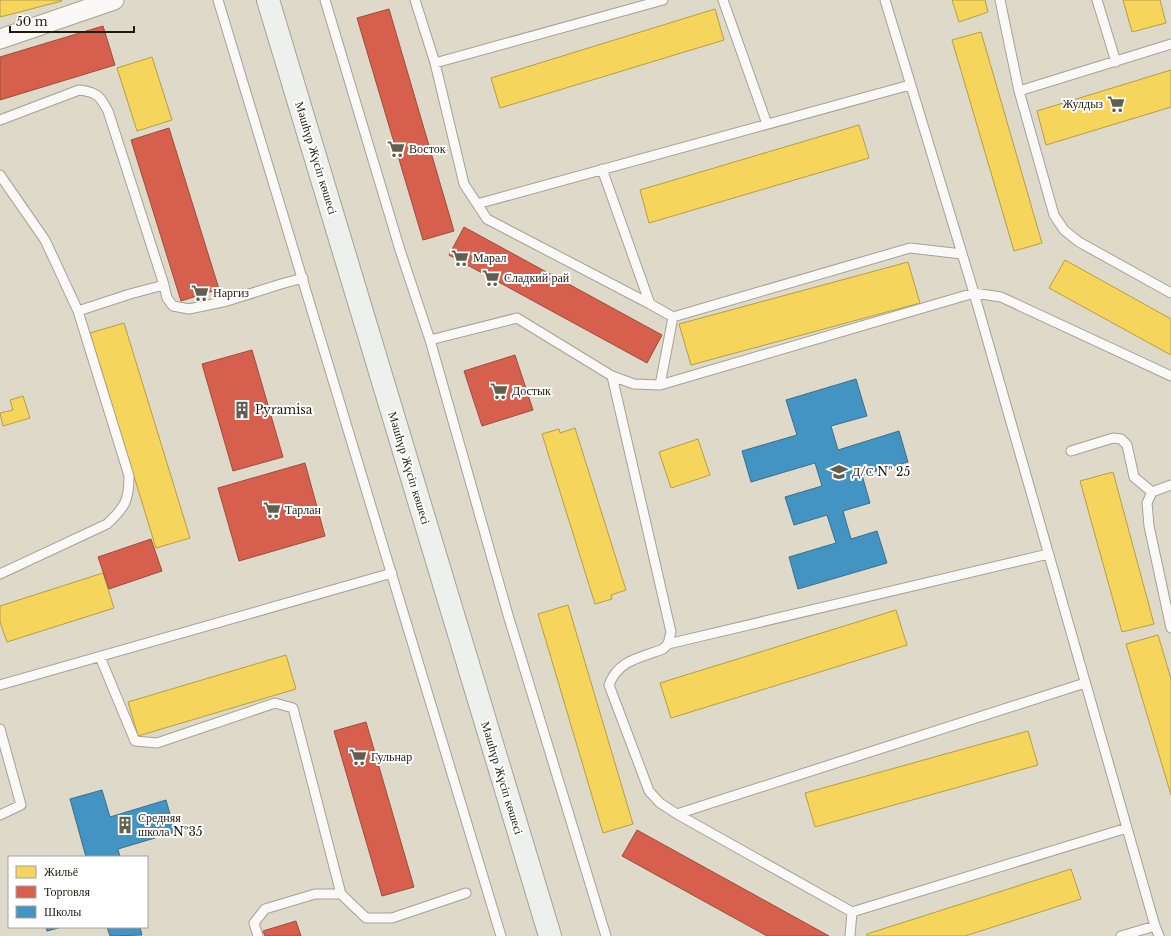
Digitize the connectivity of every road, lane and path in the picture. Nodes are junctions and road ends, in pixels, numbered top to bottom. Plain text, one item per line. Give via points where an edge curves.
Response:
1 (114, 0) edge
2 (218, 0) edge
3 (268, 0) edge
4 (326, 0) edge
5 (415, 0) edge
6 (663, 0) edge
7 (723, 0) edge
8 (884, 0) edge
9 (1000, 0) edge
10 (1097, 0) edge
11 (0, 39) edge
12 (1171, 44) edge
13 (1116, 62) junction
14 (435, 63) junction
15 (910, 85) junction
16 (1019, 91) junction
17 (0, 120) edge
18 (767, 124) junction
19 (602, 170) junction
20 (0, 175) edge
21 (477, 204) junction
22 (962, 254) junction
23 (303, 278) junction
24 (164, 285) junction
25 (974, 293) junction
26 (1171, 293) edge
27 (650, 304) junction
28 (78, 311) junction
29 (673, 317) junction
30 (430, 340) junction
31 (612, 376) junction
32 (1171, 376) edge
33 (660, 385) junction
34 (1071, 451) dead end
35 (1171, 485) edge
36 (1152, 492) junction
37 (1048, 554) junction
38 (392, 573) junction
39 (0, 574) edge
40 (1171, 628) edge
41 (668, 644) junction
42 (100, 657) junction
43 (1085, 683) junction
44 (0, 686) edge
45 (0, 729) edge
46 (677, 814) junction
47 (0, 815) edge
48 (1127, 828) junction
49 (466, 893) dead end
50 (341, 894) junction
51 (852, 912) junction
52 (1155, 926) junction
53 (258, 936) edge
54 (501, 936) edge
55 (550, 936) edge
56 (606, 936) edge
57 (850, 936) edge
58 (1121, 936) edge
59 (1159, 936) edge

1 - 11 street
2 - 23 lane
3 - 55 main road, Мәшһүр Жүсіп көшесі
4 - 30 lane via 400,250
5 - 14 lane
6 - 14 lane
7 - 18 lane
8 - 15 lane
9 - 16 lane
10 - 13 lane
12 - 13 lane
13 - 16 lane
14 - 21 lane via 464,184
15 - 18 lane
15 - 22 lane
16 - 26 lane via 1054,215 1064,230 1079,242
17 - 24 lane via 79,90 92,92 101,98 108,111
18 - 19 lane
19 - 21 lane
19 - 27 lane
20 - 28 lane via 45,240
21 - 27 lane via 487,219
22 - 25 lane
22 - 29 lane via 910,248
23 - 24 lane via 227,301 189,309 173,306 167,298
23 - 38 lane
24 - 28 lane
25 - 32 lane via 1001,298
25 - 33 lane
25 - 37 lane
27 - 29 lane
28 - 39 lane via 129,476 126,501 107,524
29 - 33 lane
30 - 31 lane via 517,318
30 - 56 lane via 508,615
31 - 33 lane via 634,384
31 - 41 lane via 670,632
34 - 36 lane via 1113,438 1121,439 1127,445 1134,476
35 - 36 lane
36 - 40 lane via 1147,503 1150,526
37 - 41 lane
37 - 43 lane
38 - 42 lane
38 - 54 lane
41 - 46 lane via 663,649 622,665 609,685 649,791 660,803
42 - 44 lane
42 - 50 lane via 135,741 157,743 275,702 293,708
43 - 46 lane
43 - 48 lane
45 - 47 lane via 21,805
46 - 51 lane
48 - 51 lane
48 - 52 lane
49 - 50 lane via 392,918 366,918
50 - 53 lane via 315,894 265,909 254,923
51 - 57 lane
52 - 58 lane
52 - 59 lane

